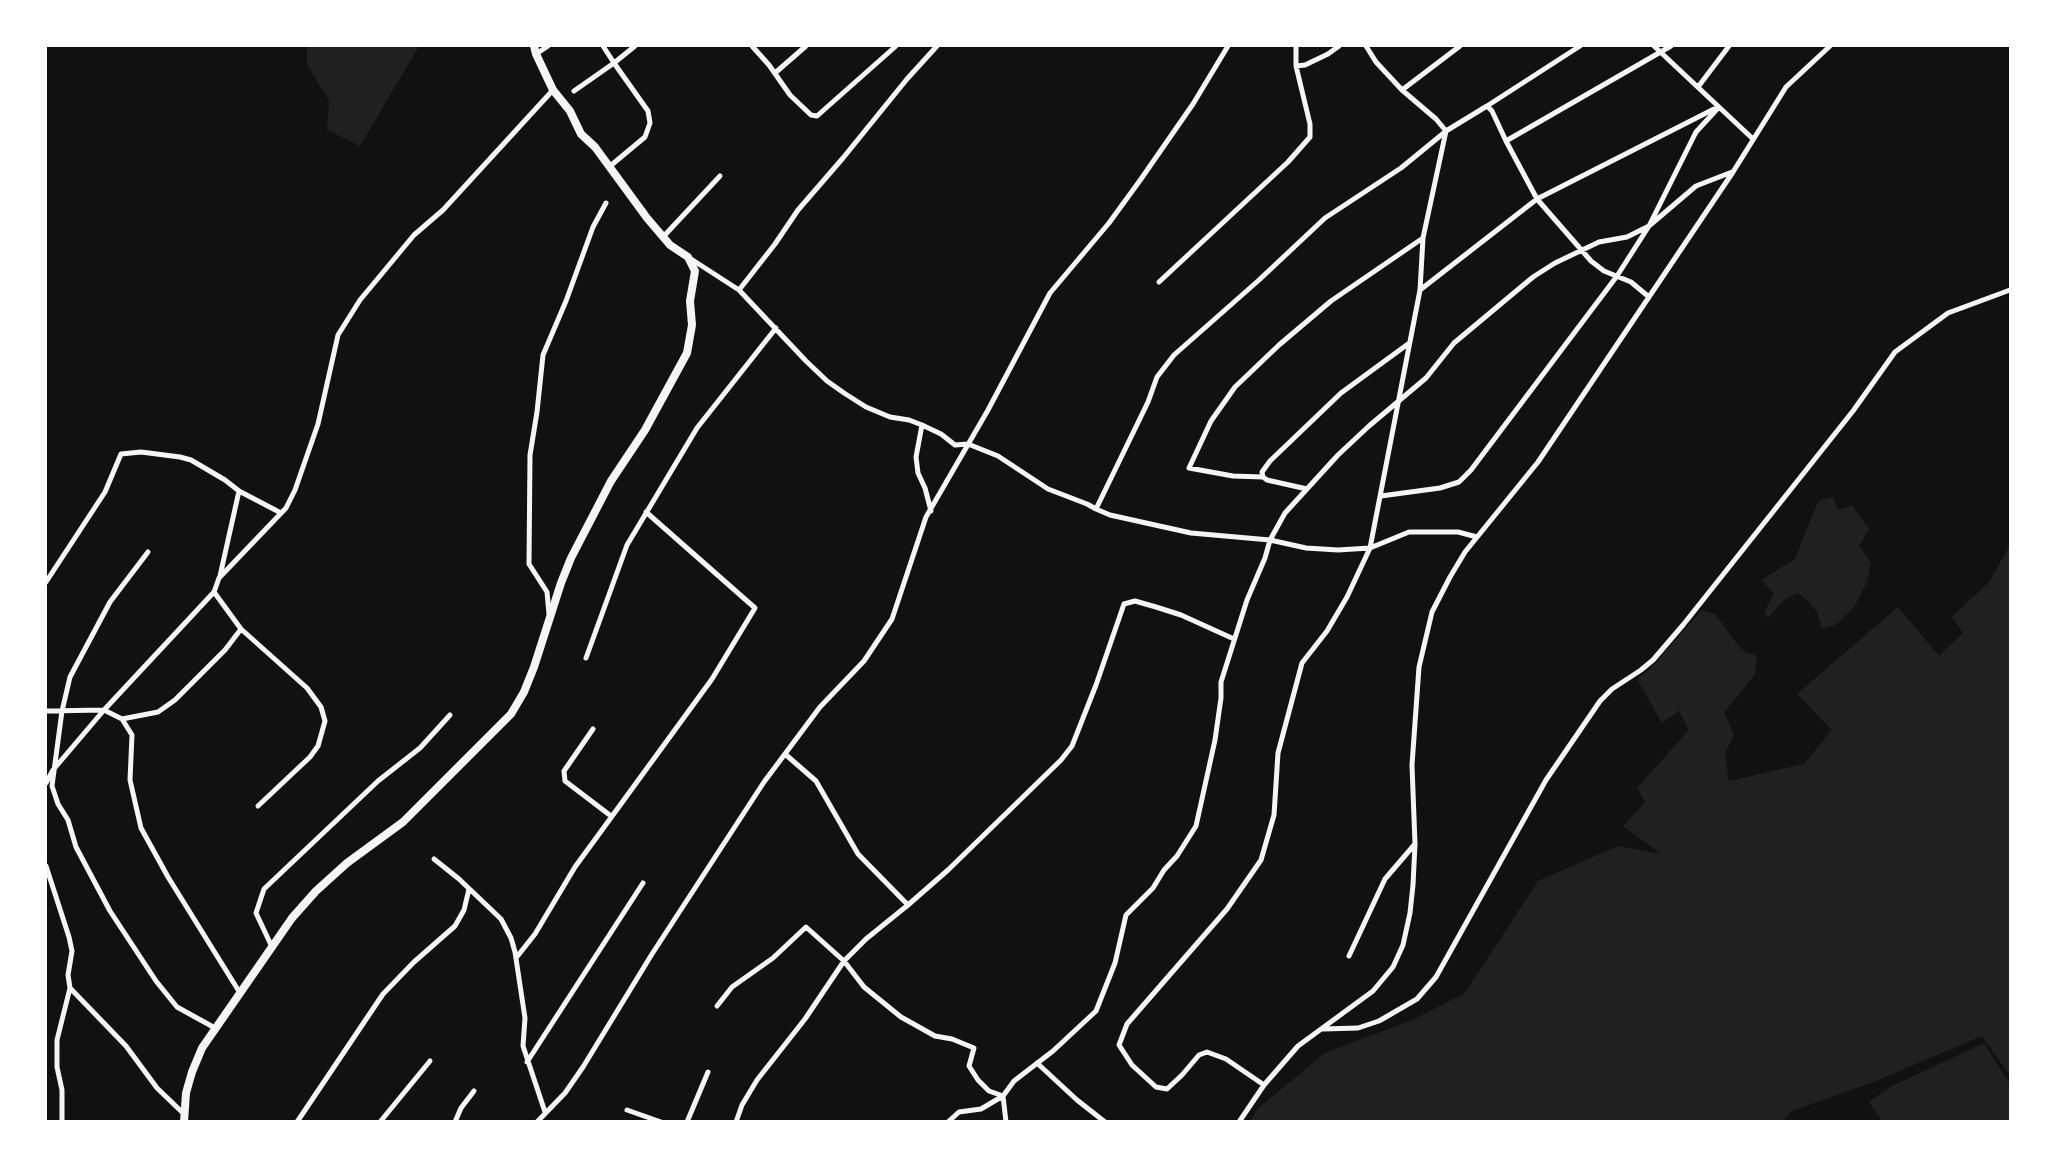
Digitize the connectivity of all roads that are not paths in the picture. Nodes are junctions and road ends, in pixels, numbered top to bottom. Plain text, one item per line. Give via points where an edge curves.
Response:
1 (548, 46) edge
2 (603, 46) edge
3 (635, 46) edge
4 (752, 46) edge
5 (806, 46) edge
6 (896, 46) edge
7 (937, 46) edge
8 (1228, 46) edge
9 (1296, 46) edge
10 (1339, 46) edge
11 (1366, 46) edge
12 (1460, 46) edge
13 (1580, 46) edge
14 (1654, 46) edge
15 (1671, 46) edge
16 (1728, 46) edge
17 (1830, 46) edge
18 (535, 50) edge
19 (1661, 52) junction
20 (614, 63) junction
21 (1296, 66) junction
22 (775, 73) junction
23 (1698, 87) junction
24 (553, 90) junction
25 (1402, 90) junction
26 (574, 91) dead end
27 (1487, 106) junction
28 (1719, 107) junction
29 (1446, 131) junction
30 (1753, 139) junction
31 (1506, 141) junction
32 (609, 167) junction
33 (1733, 172) junction
34 (720, 176) dead end
35 (1537, 199) junction
36 (606, 203) dead end
37 (1649, 226) junction
38 (663, 237) junction
39 (1423, 238) junction
40 (1583, 250) junction
41 (688, 257) junction
42 (1617, 276) junction
43 (1159, 282) dead end
44 (739, 290) junction
45 (1420, 290) junction
46 (2011, 290) edge
47 (1649, 297) junction
48 (776, 328) junction
49 (1409, 344) junction
50 (1396, 403) junction
51 (922, 425) junction
52 (968, 444) junction
53 (1263, 477) junction
54 (1307, 489) junction
55 (239, 491) junction
56 (1381, 496) junction
57 (1096, 509) junction
58 (931, 511) junction
59 (646, 512) junction
60 (281, 513) junction
61 (1477, 537) junction
62 (1270, 540) junction
63 (1370, 548) junction
64 (148, 552) dead end
65 (219, 578) junction
66 (46, 582) edge
67 (214, 593) junction
68 (550, 621) junction
69 (241, 629) junction
70 (1234, 639) junction
71 (586, 658) dead end
72 (104, 710) junction
73 (46, 711) edge
74 (61, 711) junction
75 (450, 715) dead end
76 (122, 719) junction
77 (593, 729) dead end
78 (785, 754) junction
79 (53, 771) junction
80 (46, 783) edge
81 (258, 806) dead end
82 (611, 816) junction
83 (1415, 844) junction
84 (434, 859) dead end
85 (46, 866) edge
86 (643, 883) dead end
87 (469, 889) junction
88 (908, 905) junction
89 (272, 947) junction
90 (1349, 956) dead end
91 (516, 958) junction
92 (844, 961) junction
93 (70, 988) junction
94 (240, 993) junction
95 (718, 1006) dead end
96 (215, 1028) junction
97 (1323, 1029) junction
98 (430, 1061) dead end
99 (527, 1062) junction
100 (1037, 1063) junction
101 (708, 1072) dead end
102 (1264, 1086) junction
103 (474, 1091) dead end
104 (1003, 1096) junction
105 (627, 1110) dead end
106 (545, 1112) junction
107 (184, 1118) edge
108 (62, 1122) edge
109 (297, 1122) edge
110 (380, 1122) edge
111 (455, 1122) edge
112 (537, 1122) edge
113 (661, 1122) edge
114 (687, 1122) edge
115 (736, 1122) edge
116 (948, 1122) edge
117 (1006, 1122) edge
118 (1105, 1122) edge
119 (1239, 1122) edge

1 - 18 street
2 - 20 street
3 - 20 street
4 - 22 street
5 - 22 street
6 - 22 street via 817,116 811,116 790,95
7 - 44 street via 798,210
8 - 52 street via 1141,179 1050,293
9 - 21 street
10 - 21 street
11 - 25 street
12 - 25 street
13 - 27 street
14 - 19 street
15 - 19 street
16 - 23 street
17 - 30 street via 1786,87
18 - 24 main road
19 - 23 street
19 - 31 street
20 - 26 street
20 - 32 street via 648,111 650,123 645,137
21 - 43 street via 1310,138
23 - 28 street
24 - 32 main road
24 - 60 street via 443,210 414,235 360,300 338,335 318,424 295,490
25 - 29 street
27 - 29 street
27 - 31 street
28 - 30 street
28 - 35 street
28 - 37 street via 1696,132
29 - 39 street
29 - 57 street via 1401,168 1325,218 1174,355 1157,377
30 - 33 street
31 - 35 street
32 - 38 main road
33 - 37 street via 1696,186
33 - 47 street
34 - 38 street
35 - 40 street
35 - 45 street
36 - 68 street via 543,355 530,455 529,564 547,592
37 - 40 street
37 - 42 street
38 - 41 main road
39 - 45 street
39 - 53 street via 1331,301 1235,387 1211,421 1189,468
40 - 42 street via 1604,271
40 - 50 street via 1518,289 1454,343 1426,378
41 - 44 street
41 - 68 main road via 695,271 687,353 571,558
42 - 47 street
42 - 56 street via 1459,482
44 - 48 street
45 - 49 street
46 - 97 street via 1948,313 1895,352 1683,625 1653,660 1600,701 1546,780 1436,977 1417,999 1358,1028
47 - 61 street via 1538,462
48 - 51 street via 844,393 890,417
48 - 59 street via 697,428
49 - 50 street
49 - 53 street via 1341,393 1269,461
50 - 54 street
50 - 56 street
51 - 52 street via 954,445
51 - 58 street via 916,457
52 - 57 street via 998,456 1048,489
52 - 58 street
53 - 54 street
54 - 62 street via 1285,513
55 - 60 street
55 - 65 street
55 - 66 street via 191,460 141,452 121,454 105,492
56 - 63 street
57 - 62 street via 1191,533
58 - 78 street via 892,619 864,661 820,707
59 - 71 street via 628,545
59 - 82 street via 755,608 712,679
60 - 65 street
61 - 63 street via 1458,532 1409,532
61 - 83 street via 1432,612 1419,667 1412,765
62 - 63 street via 1306,548
62 - 70 street
63 - 102 street via 1334,620 1302,663 1278,753 1274,815 1261,860 1227,909 1127,1024 1119,1045 1156,1087 1167,1089 1207,1052 1226,1059
64 - 74 street via 110,602 70,677
65 - 67 street
67 - 69 street
67 - 72 street
68 - 89 main road via 511,714 403,822 316,891
69 - 76 street via 175,700 158,712
69 - 81 street via 307,688 326,721 310,757
70 - 88 street via 1156,607 1135,601 1124,604 1072,746
70 - 100 street via 1221,682 1215,740 1196,827 1153,888 1126,915 1115,963 1096,1011
72 - 74 street
72 - 76 street
72 - 79 street
73 - 74 street
74 - 79 street
75 - 89 street via 420,748 264,888 256,913
76 - 94 street via 132,735 130,780 141,828
77 - 82 street via 564,771 565,781
78 - 88 street via 816,781 858,854
78 - 106 street via 583,1067
79 - 80 street
79 - 96 street via 58,804 110,911 177,1007
82 - 91 street
83 - 90 street via 1385,879
83 - 97 street via 1410,914 1393,967 1373,991
84 - 87 street
85 - 93 street via 72,951
86 - 99 street
87 - 91 street via 501,919
87 - 109 street via 455,926 383,994
88 - 92 street
89 - 94 main road
91 - 99 street
92 - 95 street via 806,927 732,987
92 - 104 street via 864,987 901,1017 935,1036 974,1048 969,1066 989,1091
92 - 115 street via 757,1080
93 - 107 street via 126,1046
93 - 108 street via 57,1040
94 - 96 main road
96 - 107 main road via 192,1072
97 - 102 street via 1298,1046
98 - 110 street
99 - 106 street
100 - 104 street
100 - 118 street
101 - 114 street
102 - 119 street
103 - 111 street
104 - 116 street via 981,1109 959,1112
104 - 117 street
105 - 113 street
106 - 112 street

